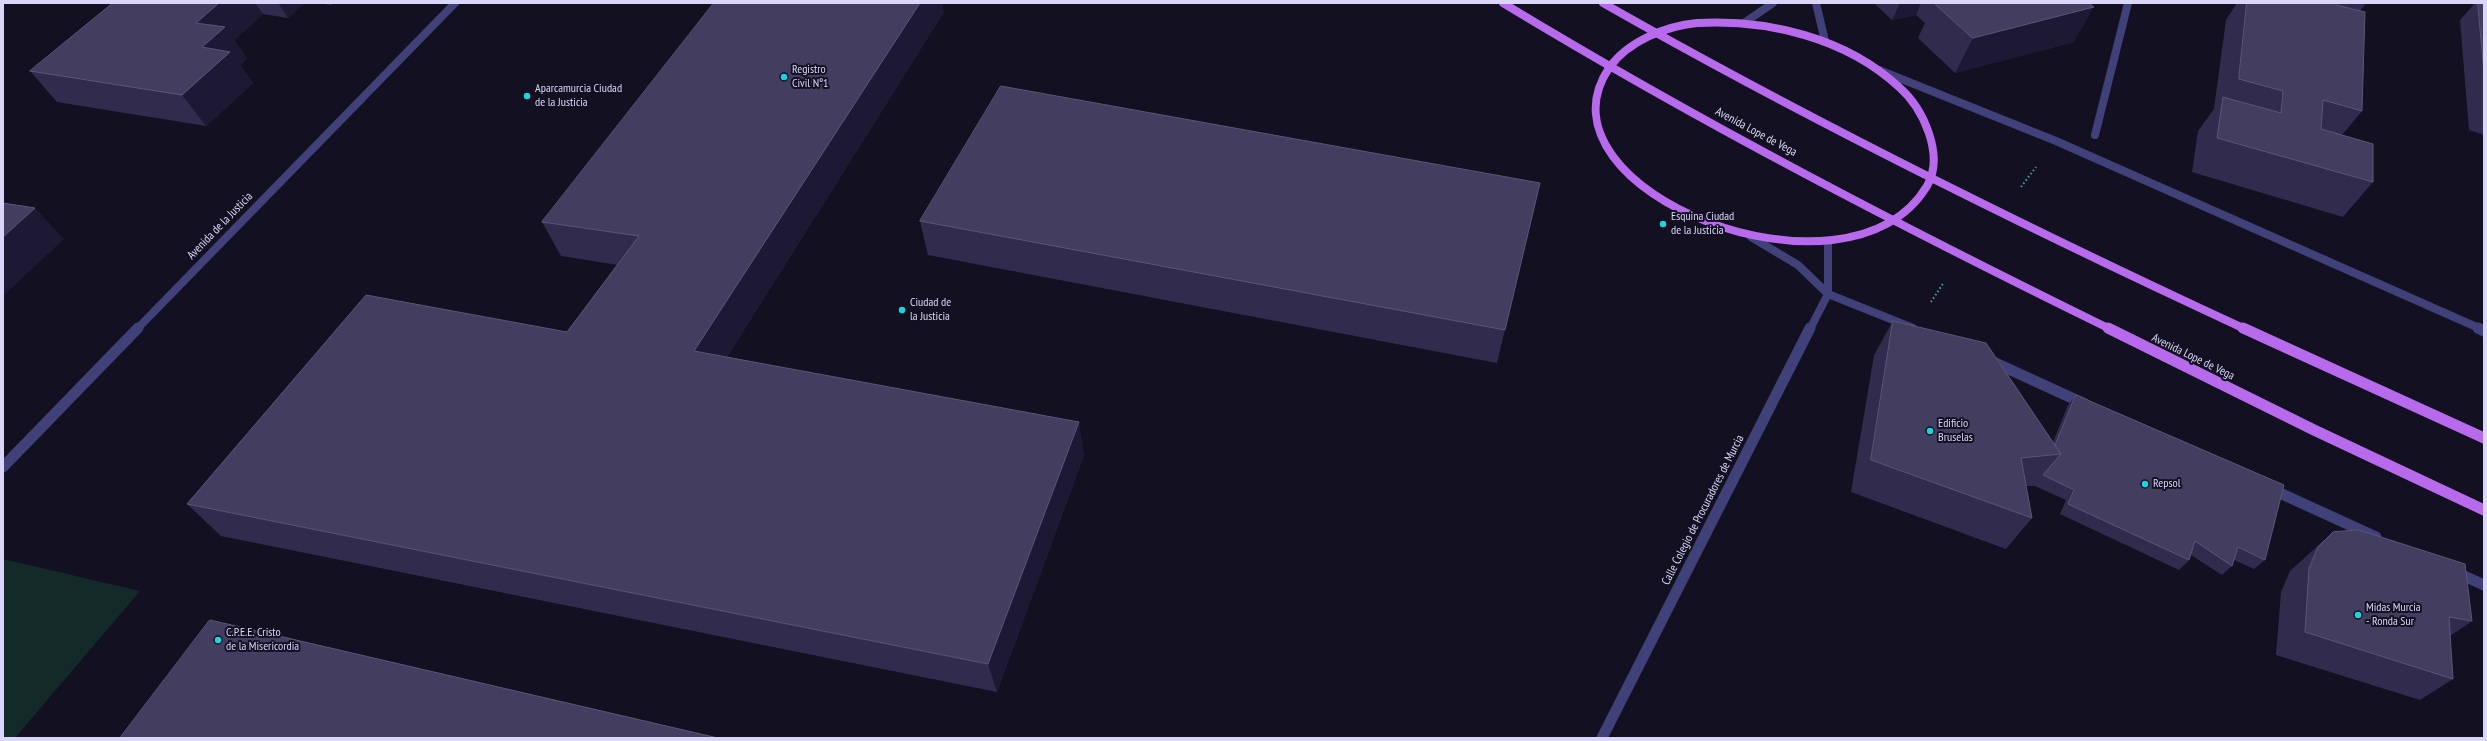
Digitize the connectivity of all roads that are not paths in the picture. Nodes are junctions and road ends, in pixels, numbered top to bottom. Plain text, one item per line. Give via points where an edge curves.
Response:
1 (455, 3) edge
2 (1503, 3) edge
3 (1603, 3) edge
4 (1773, 3) edge
5 (1816, 3) edge
6 (2128, 3) edge
7 (1744, 23) junction
8 (1655, 34) junction
9 (1825, 41) junction
10 (1608, 67) junction
11 (1879, 70) junction
12 (2095, 135) dead end
13 (1930, 180) junction
14 (1893, 221) junction
15 (1751, 237) junction
16 (1828, 241) junction
17 (1828, 294) junction
18 (1922, 331) edge
19 (2484, 331) edge
20 (1979, 356) edge
21 (2094, 408) edge
22 (2484, 438) edge
23 (3, 467) edge
24 (2259, 484) edge
25 (2484, 510) edge
26 (2389, 543) edge
27 (2448, 569) edge
28 (2484, 585) edge
29 (1602, 738) edge

1 - 23 street, Avenida de la Justicia
2 - 10 main road, Avenida Lope de Vega
3 - 8 main road
4 - 7 street
5 - 9 street
6 - 12 street
7 - 8 main road via 1691,24
7 - 9 main road via 1785,28
8 - 10 main road via 1628,48
8 - 13 main road
9 - 11 main road via 1854,54
10 - 14 main road, Avenida Lope de Vega
10 - 15 main road via 1596,96 1598,129 1617,163 1651,194 1697,220
11 - 13 main road via 1906,95 1926,122 1934,151
11 - 19 street via 2056,141
13 - 14 main road via 1916,202
13 - 22 main road
14 - 16 main road via 1864,234
14 - 25 main road, Avenida Lope de Vega via 2073,313
15 - 16 main road
15 - 17 street via 1798,265
16 - 17 street, Calle Colegio de Procuradores de Murcia
17 - 18 street
17 - 29 street, Calle Colegio de Procuradores de Murcia
20 - 21 street
24 - 26 street
27 - 28 street

